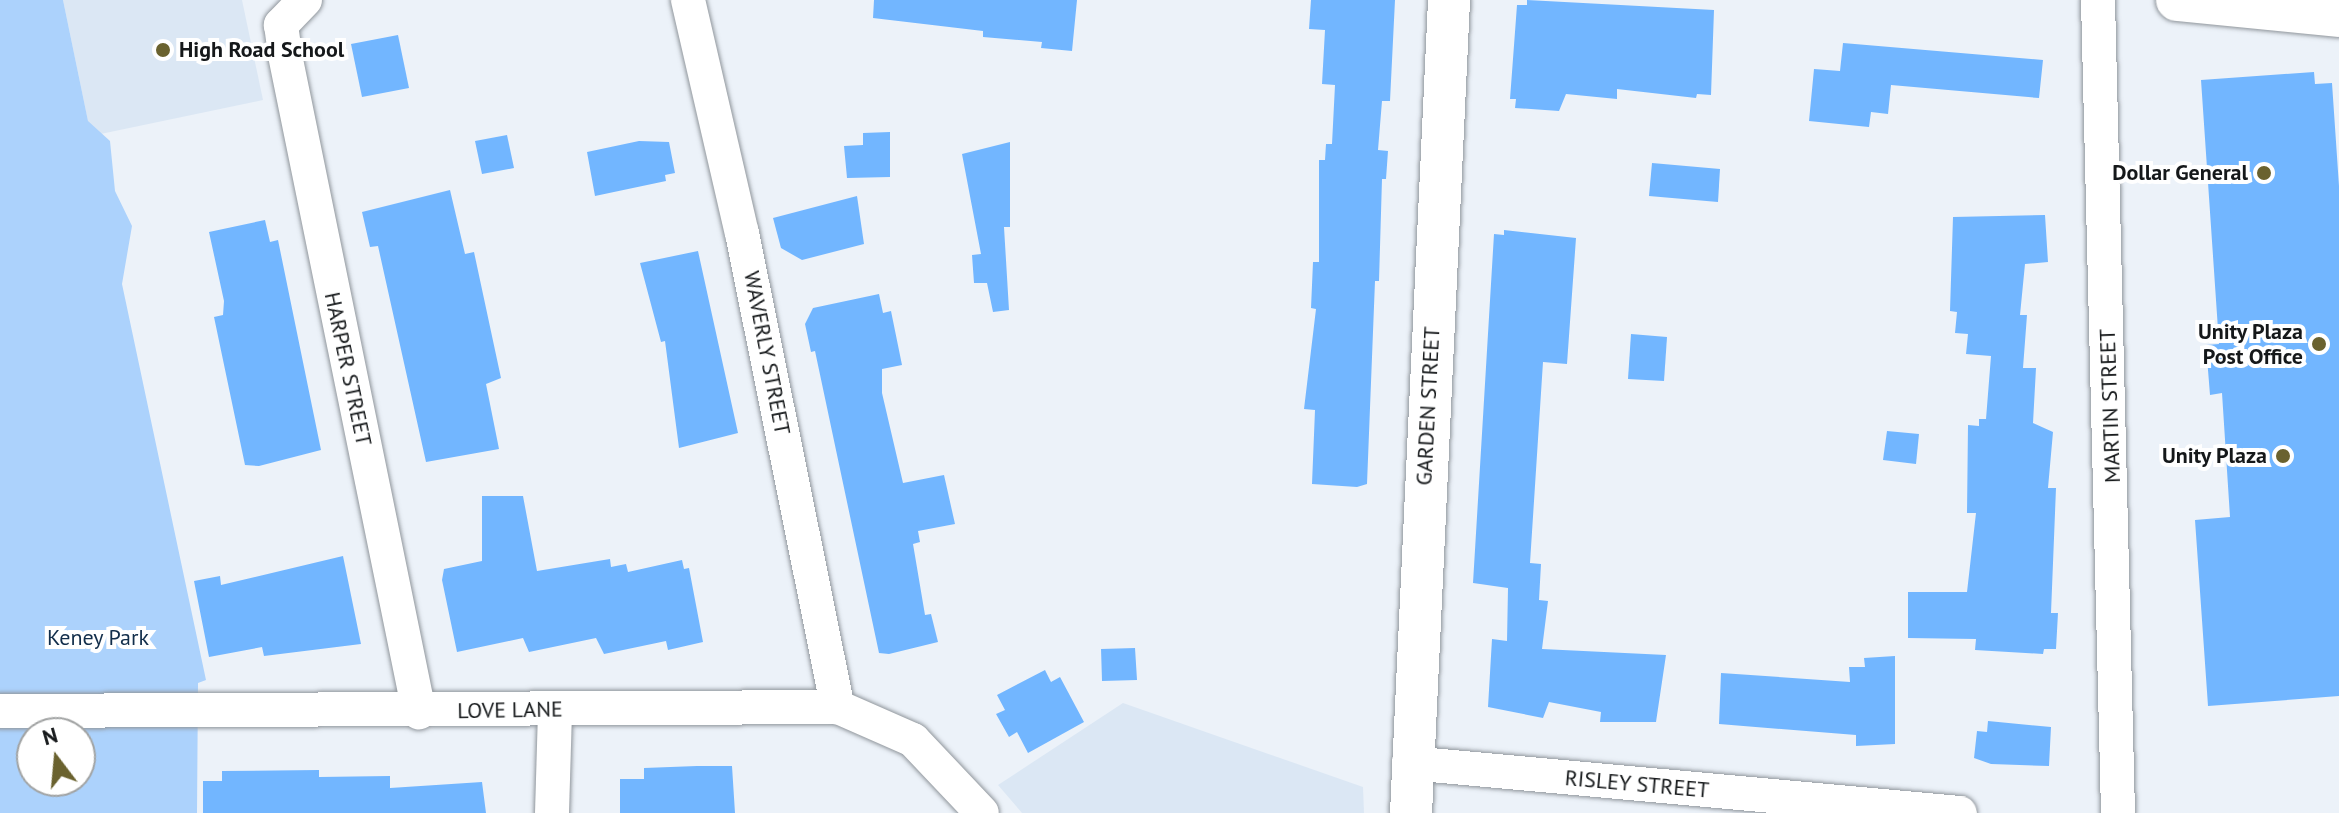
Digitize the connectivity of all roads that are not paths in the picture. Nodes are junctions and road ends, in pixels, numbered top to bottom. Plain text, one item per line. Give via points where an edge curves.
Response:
1 (305, 0) edge
2 (688, 0) edge
3 (1449, 0) edge
4 (2098, 0) edge
5 (2177, 0) edge
6 (2339, 16) edge
7 (838, 707) junction
8 (555, 710) junction
9 (0, 711) edge
10 (419, 712) junction
11 (1409, 763) junction
12 (552, 813) edge
13 (982, 813) edge
14 (1411, 813) edge
15 (1960, 813) edge
16 (2118, 813) edge

1 - 10 street, HARPER STREET via 281,25
2 - 7 street, WAVERLY STREET via 742,233
3 - 11 street, GARDEN STREET
4 - 16 street, MARTIN STREET
5 - 6 street
7 - 8 street, LOVE LANE
7 - 13 street, LOVE LANE via 913,740
8 - 10 street, LOVE LANE
8 - 12 street
9 - 10 street, LOVE LANE
11 - 14 street, GARDEN STREET
11 - 15 street, RISLEY STREET

